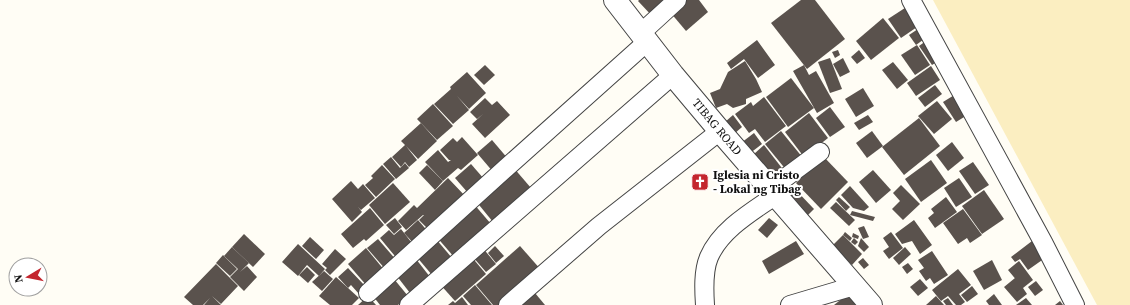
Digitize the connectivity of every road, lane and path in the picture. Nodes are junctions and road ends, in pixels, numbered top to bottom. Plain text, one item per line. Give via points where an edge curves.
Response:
1 (615, 0) edge
2 (677, 0) edge
3 (911, 0) edge
4 (644, 37) junction
5 (674, 75) junction
6 (720, 131) junction
7 (820, 152) dead end
8 (773, 192) junction
9 (854, 286) junction
10 (368, 293) dead end
11 (409, 305) edge
12 (508, 305) edge
13 (705, 305) edge
14 (790, 305) edge
15 (871, 305) edge
16 (1075, 305) edge

1 - 4 street, TIBAG ROAD
2 - 4 street
3 - 16 street
4 - 5 street, TIBAG ROAD
4 - 10 street via 506,168
5 - 6 street, TIBAG ROAD
5 - 11 street
6 - 8 street, TIBAG ROAD
6 - 12 street via 599,226
7 - 8 street
8 - 9 street, TIBAG ROAD
8 - 13 street via 723,235 709,257 703,285
9 - 14 street
9 - 15 street, TIBAG ROAD

